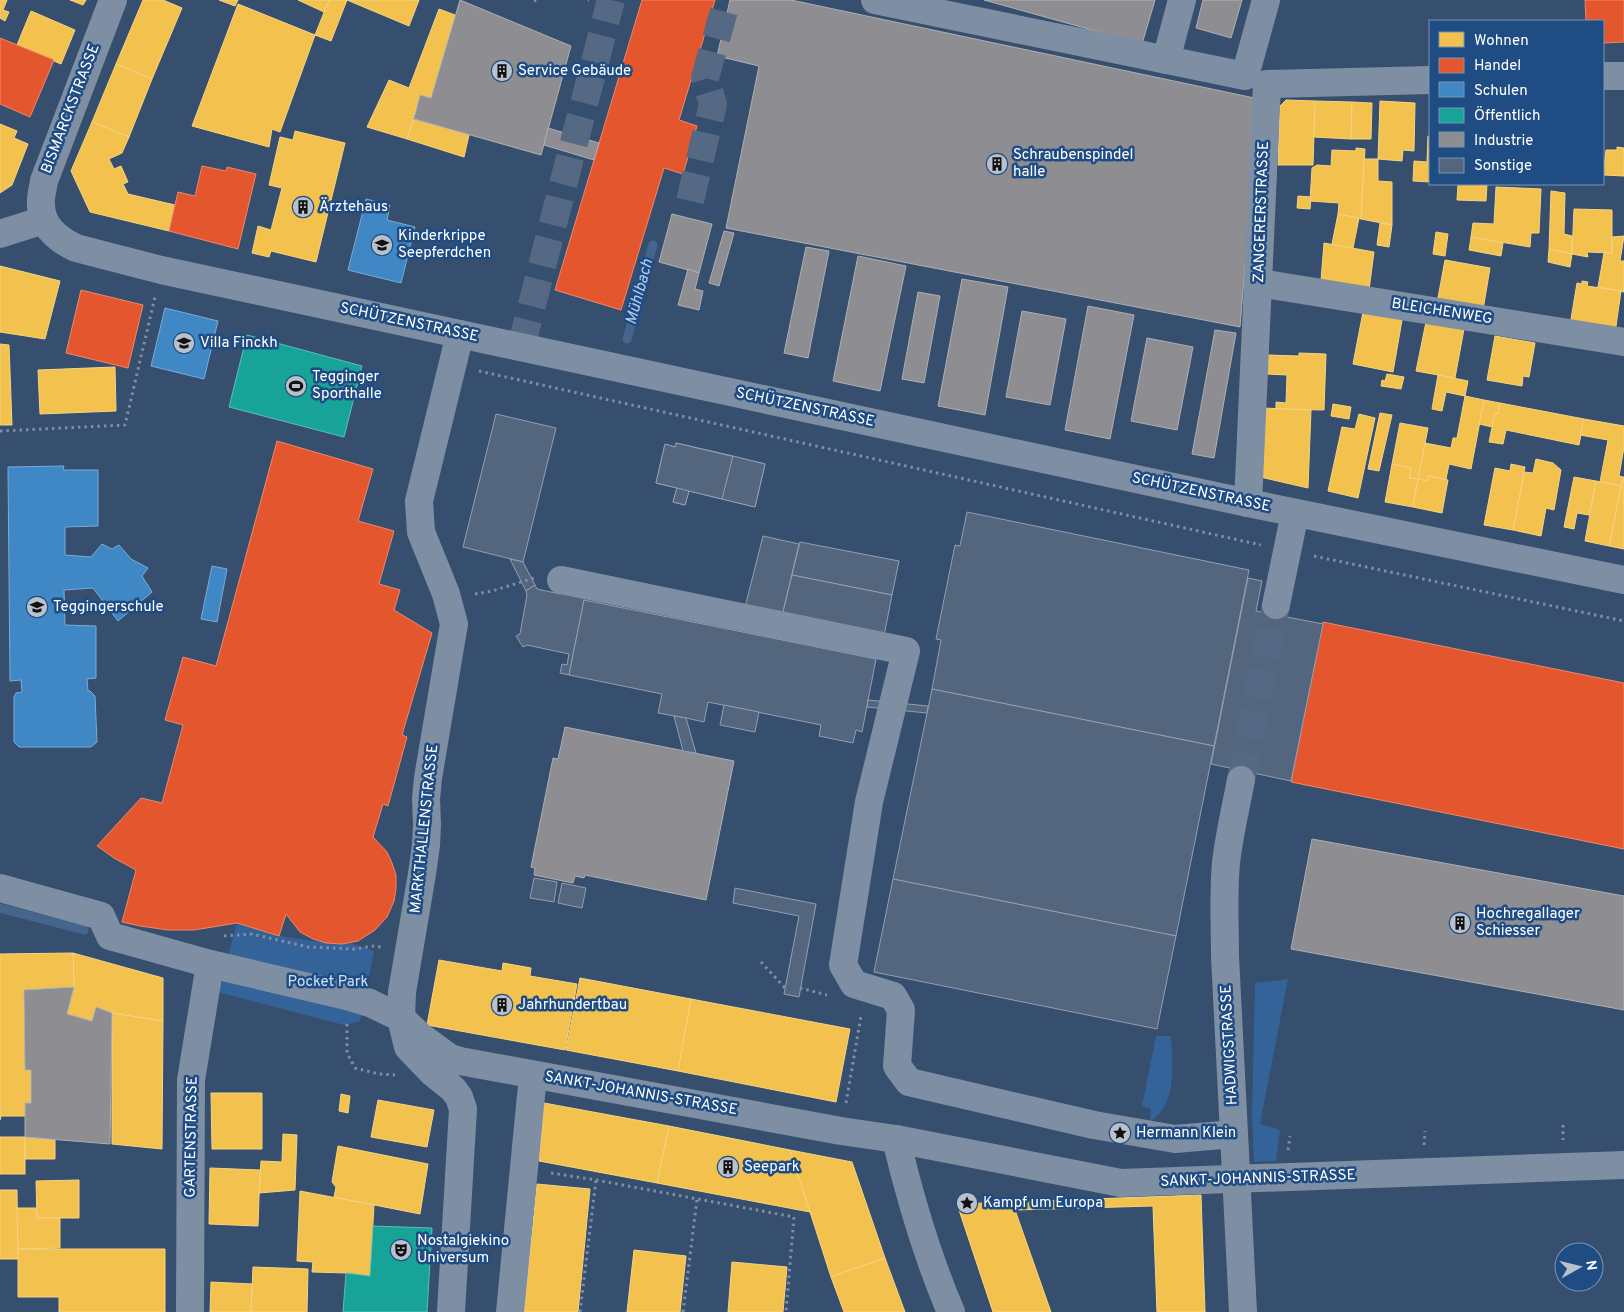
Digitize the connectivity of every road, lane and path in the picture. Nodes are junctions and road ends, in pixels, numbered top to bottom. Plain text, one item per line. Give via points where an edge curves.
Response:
1 (113, 0) edge
2 (534, 0) edge
3 (540, 0) edge
4 (875, 0) edge
5 (1182, 0) edge
6 (1266, 0) edge
7 (1166, 60) junction
8 (1604, 76) edge
9 (1624, 76) edge
10 (1429, 80) edge
11 (44, 220) junction
12 (0, 234) edge
13 (161, 270) junction
14 (1259, 283) junction
15 (460, 334) junction
16 (1624, 342) edge
17 (453, 365) junction
18 (0, 432) edge
19 (1248, 503) junction
20 (1295, 513) junction
21 (1287, 551) junction
22 (560, 580) joint
23 (1624, 580) edge
24 (472, 595) dead end
25 (1276, 605) tunnel mouth
26 (1624, 621) edge
27 (1241, 780) tunnel mouth
28 (0, 888) edge
29 (380, 947) dead end
30 (761, 962) dead end
31 (207, 964) junction
32 (785, 988) dead end
33 (800, 988) dead end
34 (347, 996) junction
35 (836, 997) dead end
36 (861, 1013) dead end
37 (401, 1018) junction
38 (432, 1072) junction
39 (533, 1075) junction
40 (842, 1131) junction
41 (1234, 1134) junction
42 (896, 1139) junction
43 (1624, 1165) edge
44 (523, 1169) junction
45 (596, 1180) junction
46 (1236, 1180) junction
47 (696, 1199) junction
48 (190, 1312) edge
49 (451, 1312) edge
50 (510, 1312) edge
51 (580, 1312) edge
52 (684, 1312) edge
53 (786, 1312) edge
54 (951, 1312) edge
55 (1243, 1312) edge

1 - 11 street, BISMARCKSTRASSE via 44,182 40,206
2 - 3 path
4 - 7 street
5 - 7 street
6 - 7 street via 1245,76
8 - 9 street
10 - 14 street, ZANGERERSTRASSE via 1267,84
11 - 12 street
11 - 13 street, SCHÜTZENSTRASSE via 63,242 76,248
13 - 15 street, SCHÜTZENSTRASSE
13 - 18 path via 125,425
14 - 16 street, BLEICHENWEG
14 - 19 street, ZANGERERSTRASSE
15 - 17 street, MARKTHALLENSTRASSE
15 - 19 street, SCHÜTZENSTRASSE
17 - 21 path
17 - 37 street, MARKTHALLENSTRASSE via 418,501 421,532 446,594 454,624 428,778 424,864 402,992
19 - 20 street, SCHÜTZENSTRASSE
20 - 21 street
20 - 23 street, SCHÜTZENSTRASSE
21 - 25 street
21 - 26 path
22 - 24 path via 542,575
22 - 41 street via 906,651 869,802 843,965 854,984 892,996 901,1010 897,1066 909,1082 1094,1125 1175,1139
27 - 41 street, HADWIGSTRASSE via 1230,832 1224,898
28 - 31 street, SANKT-JOHANNIS-STRASSE via 100,916 110,936
29 - 31 path via 308,946 252,934 224,936
30 - 32 path
31 - 34 street, SANKT-JOHANNIS-STRASSE
31 - 48 street, GARTENSTRASSE via 191,1080
33 - 35 path
34 - 37 street, SANKT-JOHANNIS-STRASSE
34 - 38 path via 347,1053 355,1068 380,1074 426,1077
36 - 40 path
37 - 38 street, MARKTHALLENSTRASSE via 408,1047
37 - 39 street, SANKT-JOHANNIS-STRASSE via 450,1058
38 - 49 street, MARKTHALLENSTRASSE via 460,1097 463,1109
39 - 40 street, SANKT-JOHANNIS-STRASSE
39 - 44 street
40 - 42 street, SANKT-JOHANNIS-STRASSE
41 - 46 street, HADWIGSTRASSE
42 - 46 street, SANKT-JOHANNIS-STRASSE via 1121,1183
42 - 54 street via 911,1201
43 - 46 street, SANKT-JOHANNIS-STRASSE
44 - 45 path
44 - 50 street
45 - 47 path
45 - 51 path
46 - 55 street, HADWIGSTRASSE
47 - 52 path
47 - 53 path via 794,1218

